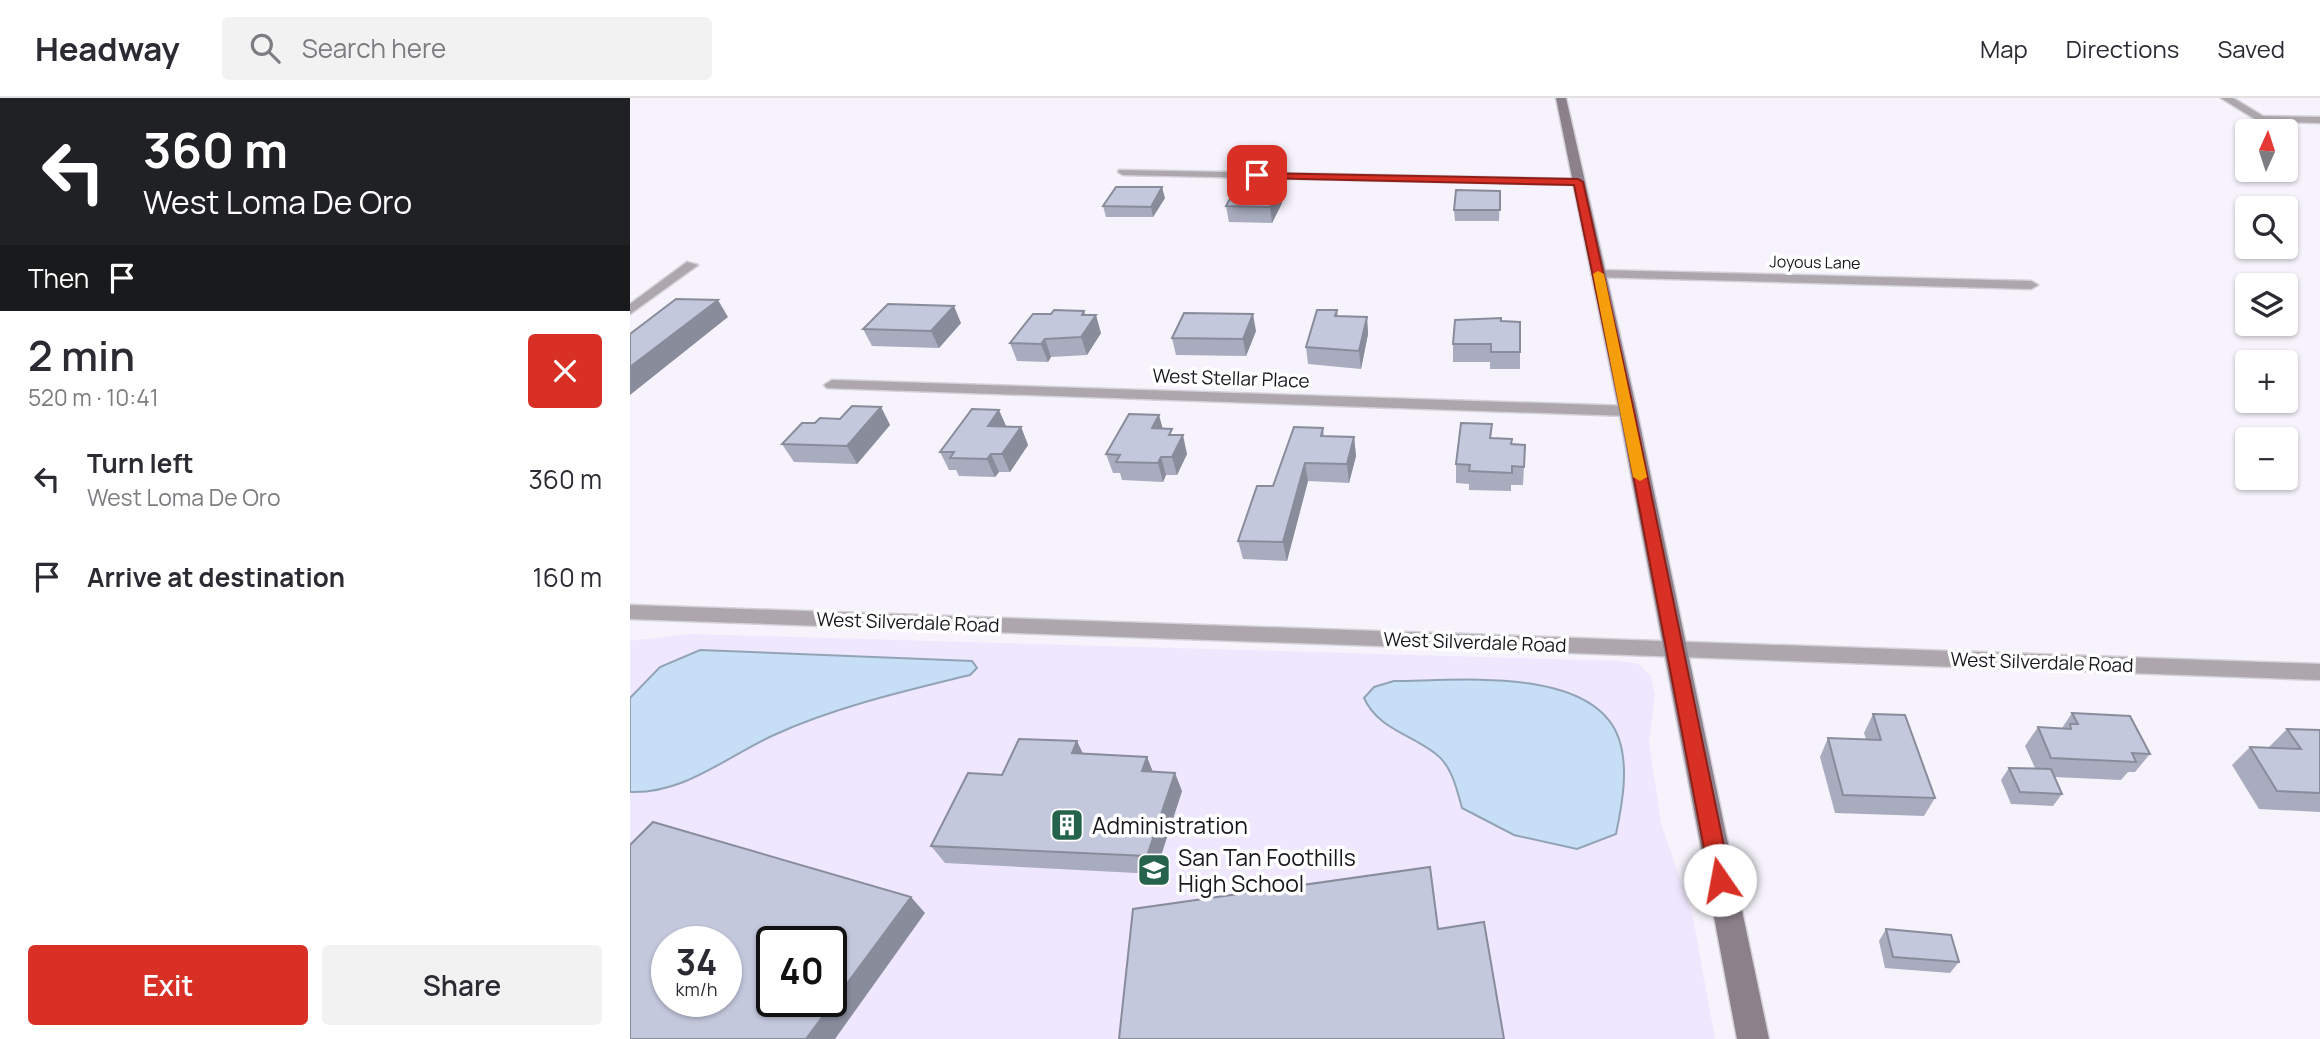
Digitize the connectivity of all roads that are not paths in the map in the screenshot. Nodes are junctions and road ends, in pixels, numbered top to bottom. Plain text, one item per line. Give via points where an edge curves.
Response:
1 (1561, 98) edge
2 (2226, 98) edge
3 (2320, 120) edge
4 (1123, 173) dead end
5 (1578, 182) junction
6 (692, 265) dead end
7 (1598, 274) junction
8 (2031, 285) dead end
9 (630, 310) edge
10 (832, 385) dead end
11 (1628, 411) junction
12 (630, 612) edge
13 (1673, 650) junction
14 (2320, 672) edge
15 (1753, 1039) edge

1 - 5 street
2 - 3 street via 2261,119
4 - 5 street
5 - 7 street
6 - 9 street
7 - 8 street, Joyous Lane
7 - 11 street
10 - 11 street, West Stellar Place
11 - 13 street
12 - 13 street, West Silverdale Road
13 - 14 street, West Silverdale Road
13 - 15 street

